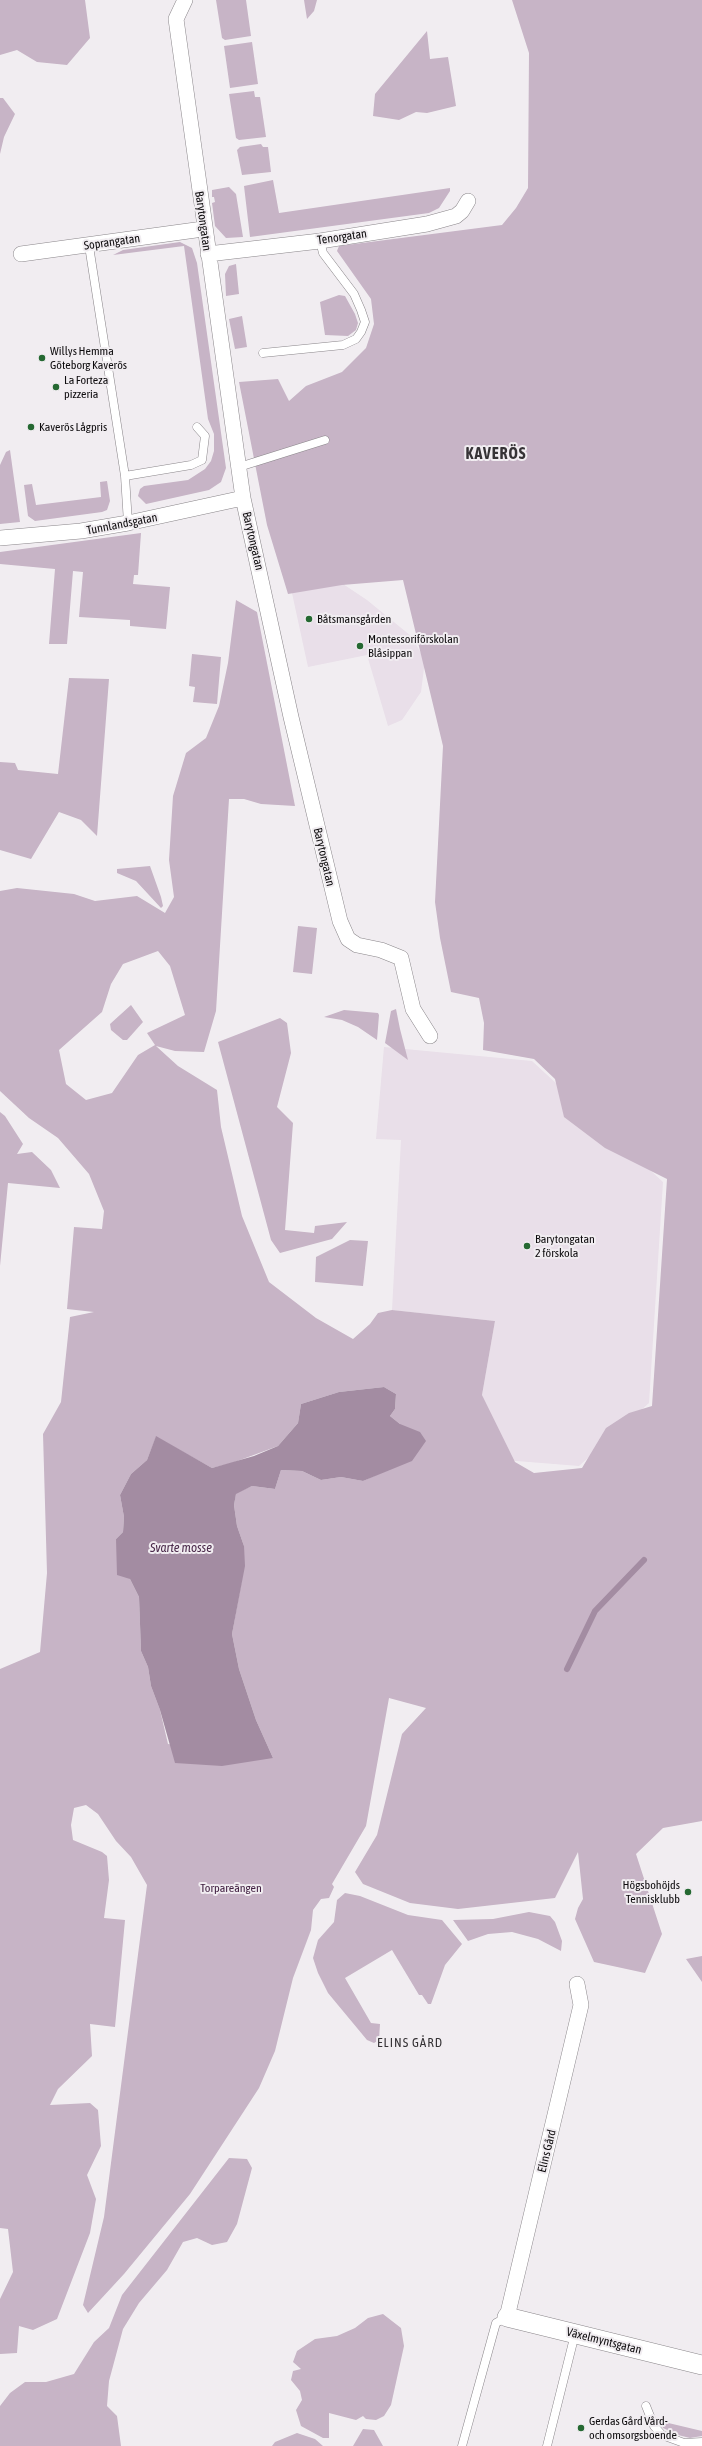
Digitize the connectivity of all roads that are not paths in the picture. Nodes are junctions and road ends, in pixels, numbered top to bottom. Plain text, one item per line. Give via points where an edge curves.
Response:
1 (185, 0) edge
2 (468, 201) dead end
3 (204, 229) junction
4 (320, 240) junction
5 (90, 246) junction
6 (21, 254) dead end
7 (208, 254) junction
8 (263, 353) dead end
9 (198, 428) dead end
10 (325, 440) dead end
11 (239, 466) junction
12 (125, 476) junction
13 (243, 498) junction
14 (128, 523) junction
15 (0, 538) edge
16 (430, 1036) dead end
17 (577, 1984) dead end
18 (507, 2317) junction
19 (575, 2334) junction
20 (702, 2365) edge
21 (646, 2406) dead end
22 (702, 2442) edge
23 (462, 2446) edge
24 (547, 2446) edge

1 - 3 street, Barytongatan via 176,19
2 - 4 street, Tenorgatan via 462,211 445,219
3 - 5 street, Soprangatan
3 - 7 street, Barytongatan
4 - 7 street, Tenorgatan
4 - 8 lane via 323,253 354,294 362,310 365,322 361,332 356,339 343,345
5 - 6 street, Soprangatan
5 - 12 lane
7 - 11 street, Barytongatan
9 - 12 lane via 204,436 202,460 191,465
10 - 11 lane
11 - 13 street, Barytongatan
12 - 14 lane
13 - 14 street, Tunnlandsgatan
13 - 16 street, Barytongatan via 291,717 340,921 348,939 357,945 381,950 401,958 413,1008
14 - 15 street, Tunnlandsgatan via 80,531
17 - 18 street, Elins Gård via 581,2005
18 - 19 street, Växelmyntsgatan
18 - 23 lane via 496,2323
19 - 20 street, Växelmyntsgatan
19 - 24 lane
21 - 22 lane via 654,2426 662,2435 684,2443

